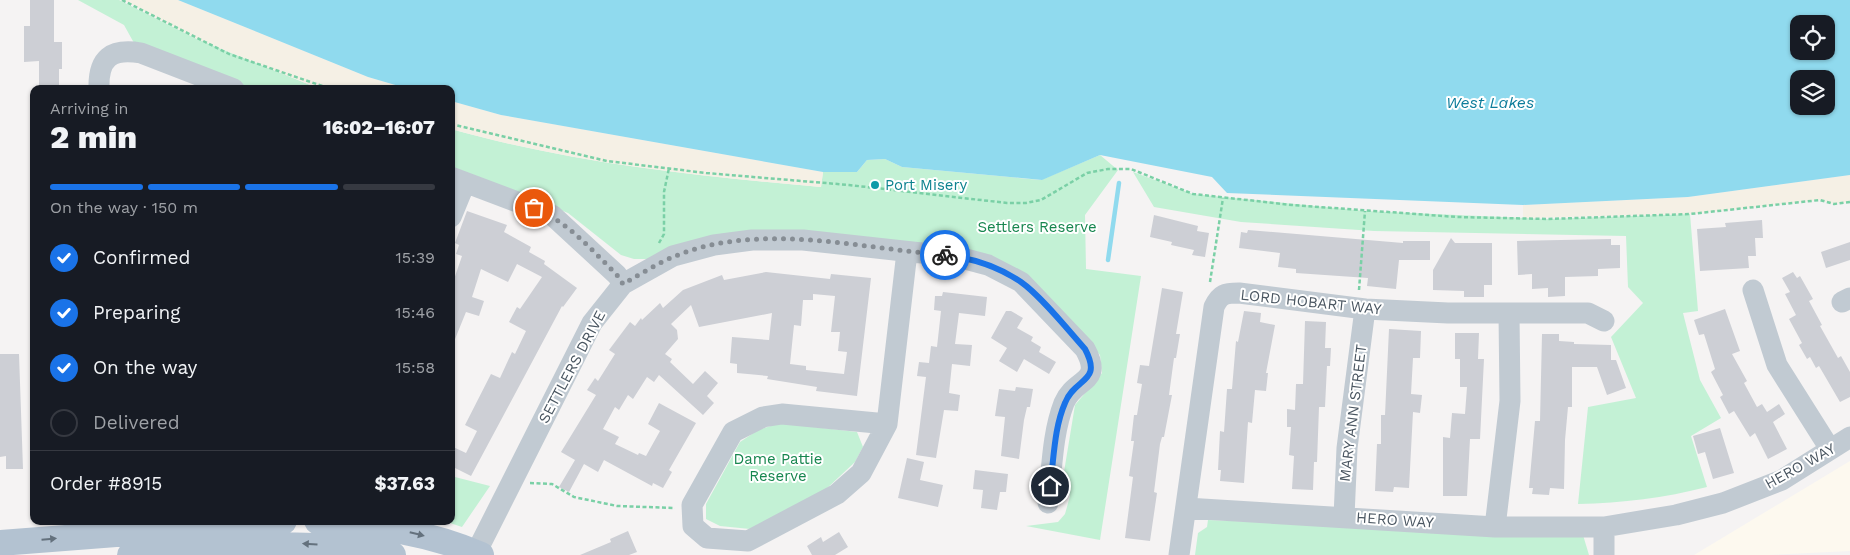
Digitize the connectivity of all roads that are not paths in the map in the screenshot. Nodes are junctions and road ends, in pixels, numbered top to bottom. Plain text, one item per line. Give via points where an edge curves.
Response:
1 (99, 85) edge
2 (224, 85) edge
3 (458, 180) edge
4 (455, 196) edge
5 (906, 252) junction
6 (623, 284) junction
7 (1753, 290) dead end
8 (1358, 309) junction
9 (1509, 313) junction
10 (1604, 321) dead end
11 (887, 424) junction
12 (1850, 437) edge
13 (1830, 449) junction
14 (1048, 503) dead end
15 (1186, 508) junction
16 (1344, 517) junction
17 (232, 525) edge
18 (364, 525) edge
19 (1495, 527) junction
20 (1604, 527) junction
21 (0, 543) edge
22 (478, 554) edge
23 (130, 555) edge
24 (393, 555) edge
25 (1179, 555) edge
26 (1604, 555) edge

1 - 2 street via 100,70 105,60 126,50
3 - 4 street
3 - 6 street via 552,215 603,261
5 - 6 street, SETTLERS DRIVE via 803,240 752,240 714,245 673,256
5 - 11 street
5 - 14 street, SETTLERS DRIVE via 958,256 988,265 1021,282 1085,349 1092,362 1090,375 1065,400 1059,420
6 - 22 street, SETTLERS DRIVE via 592,323
7 - 13 street via 1776,365
8 - 9 street, LORD HOBART WAY
8 - 15 street, LORD HOBART WAY via 1239,293 1218,298 1214,307
8 - 16 street, MARY ANN STREET
9 - 10 street, LORD HOBART WAY via 1588,313
9 - 19 street via 1510,401
11 - 11 street via 782,414 762,418 733,432 692,505 693,526 707,538 748,541 837,494 861,473
12 - 13 street, HERO WAY
13 - 20 street, HERO WAY via 1782,480 1723,503
15 - 16 street, HERO WAY
15 - 25 street, LORD HOBART WAY
16 - 19 street, HERO WAY
21 -> 17 main road
18 -> 22 main road via 387,527 439,540
19 - 20 street, HERO WAY
20 - 26 street
24 -> 23 main road via 358,548 306,544

